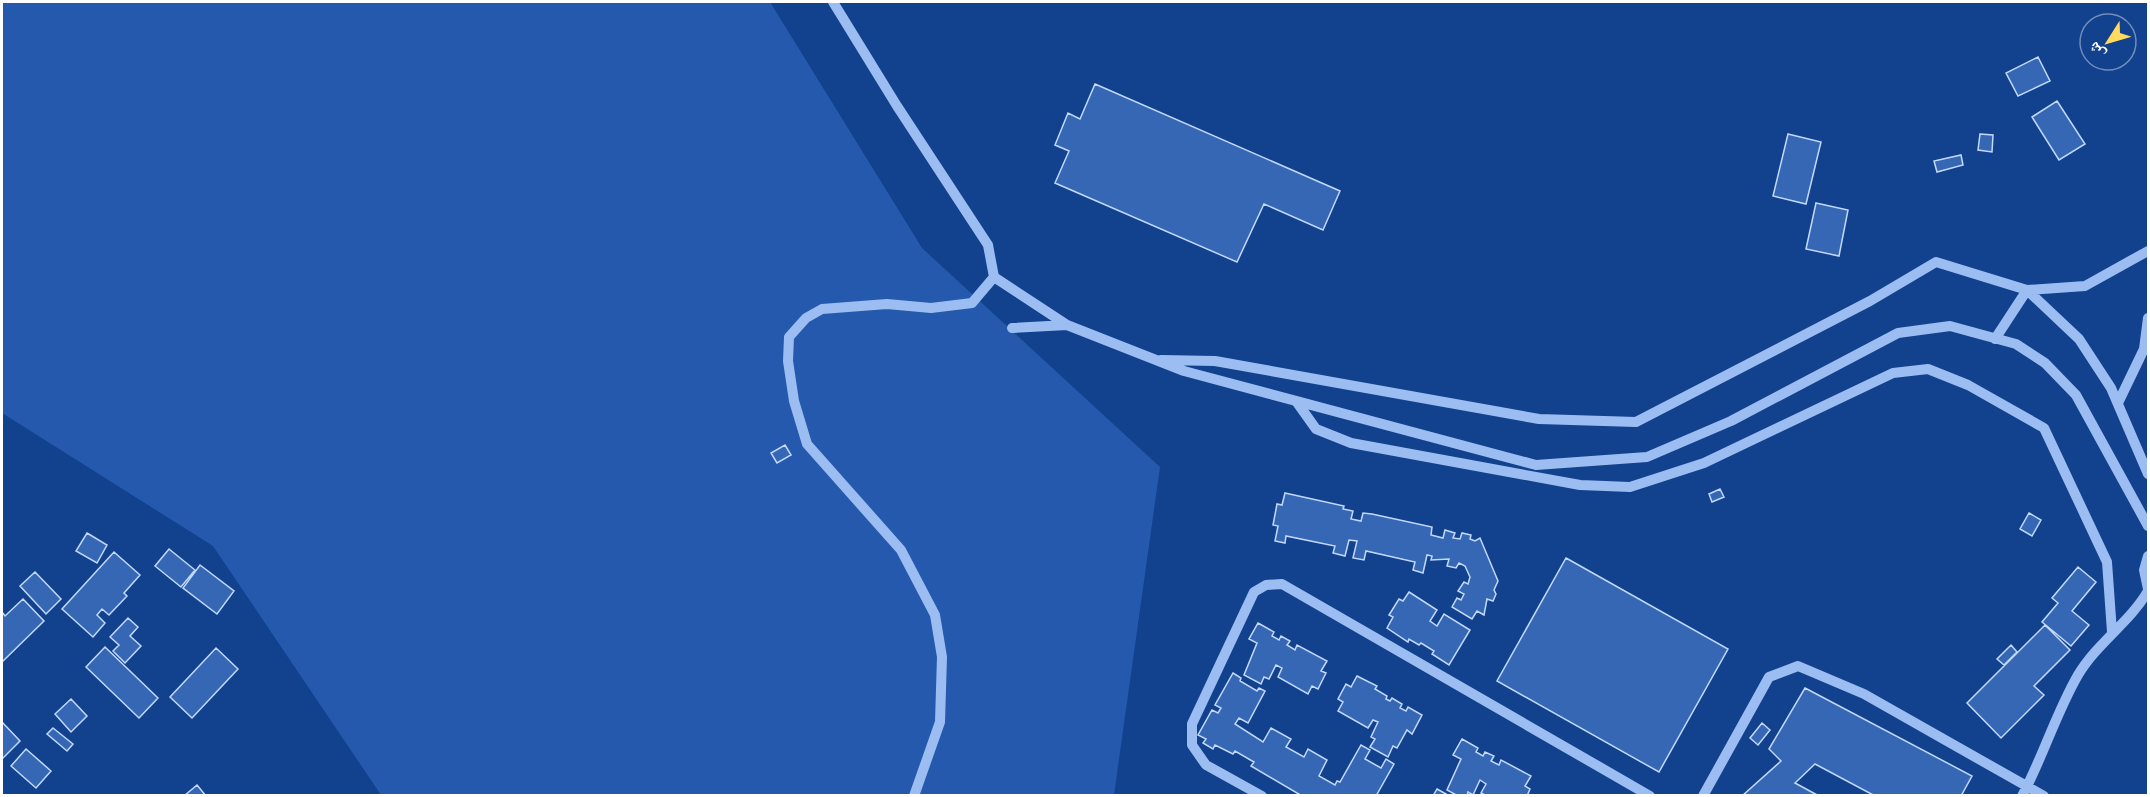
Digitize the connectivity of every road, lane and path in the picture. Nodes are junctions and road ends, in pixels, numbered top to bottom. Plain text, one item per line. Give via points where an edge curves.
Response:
1 (833, 2) edge
2 (2148, 251) edge
3 (994, 277) junction
4 (2027, 290) junction
5 (2148, 318) edge
6 (1067, 325) junction
7 (1012, 328) dead end
8 (1995, 339) junction
9 (1154, 359) junction
10 (1296, 401) junction
11 (2118, 403) junction
12 (2148, 474) edge
13 (2148, 526) edge
14 (2148, 556) edge
15 (2148, 590) edge
16 (2112, 632) junction
17 (2025, 790) edge
18 (914, 795) edge
19 (1262, 795) edge
20 (1650, 795) edge
21 (1703, 795) edge
22 (2044, 795) edge

1 - 3 street via 988,245
2 - 4 street via 2085,286
3 - 6 street
3 - 18 street via 972,303 931,308 887,304 822,309 806,318 789,337 794,401 807,444 901,549 935,615 942,657 940,722
4 - 8 street
4 - 9 street via 1936,262 1870,301 1636,422 1539,419 1215,361
4 - 11 street via 2079,339
5 - 11 street via 2144,349
6 - 7 street
6 - 9 street
8 - 10 street via 1950,326 1898,333 1731,421 1647,457 1536,465
8 - 13 street via 2016,344 2044,363 2076,395
9 - 10 street
10 - 16 street via 1316,429 1351,443 1580,484 1629,487 1704,463 1893,373 1928,369 1968,385 2043,428 2107,562
11 - 12 street
14 - 15 street via 2144,570
15 - 16 street via 2137,610
16 - 17 street via 2079,674
17 - 21 street via 1864,694 1798,666 1769,677
17 - 22 street
19 - 20 street via 1206,765 1192,745 1192,724 1254,592 1266,585 1282,584

